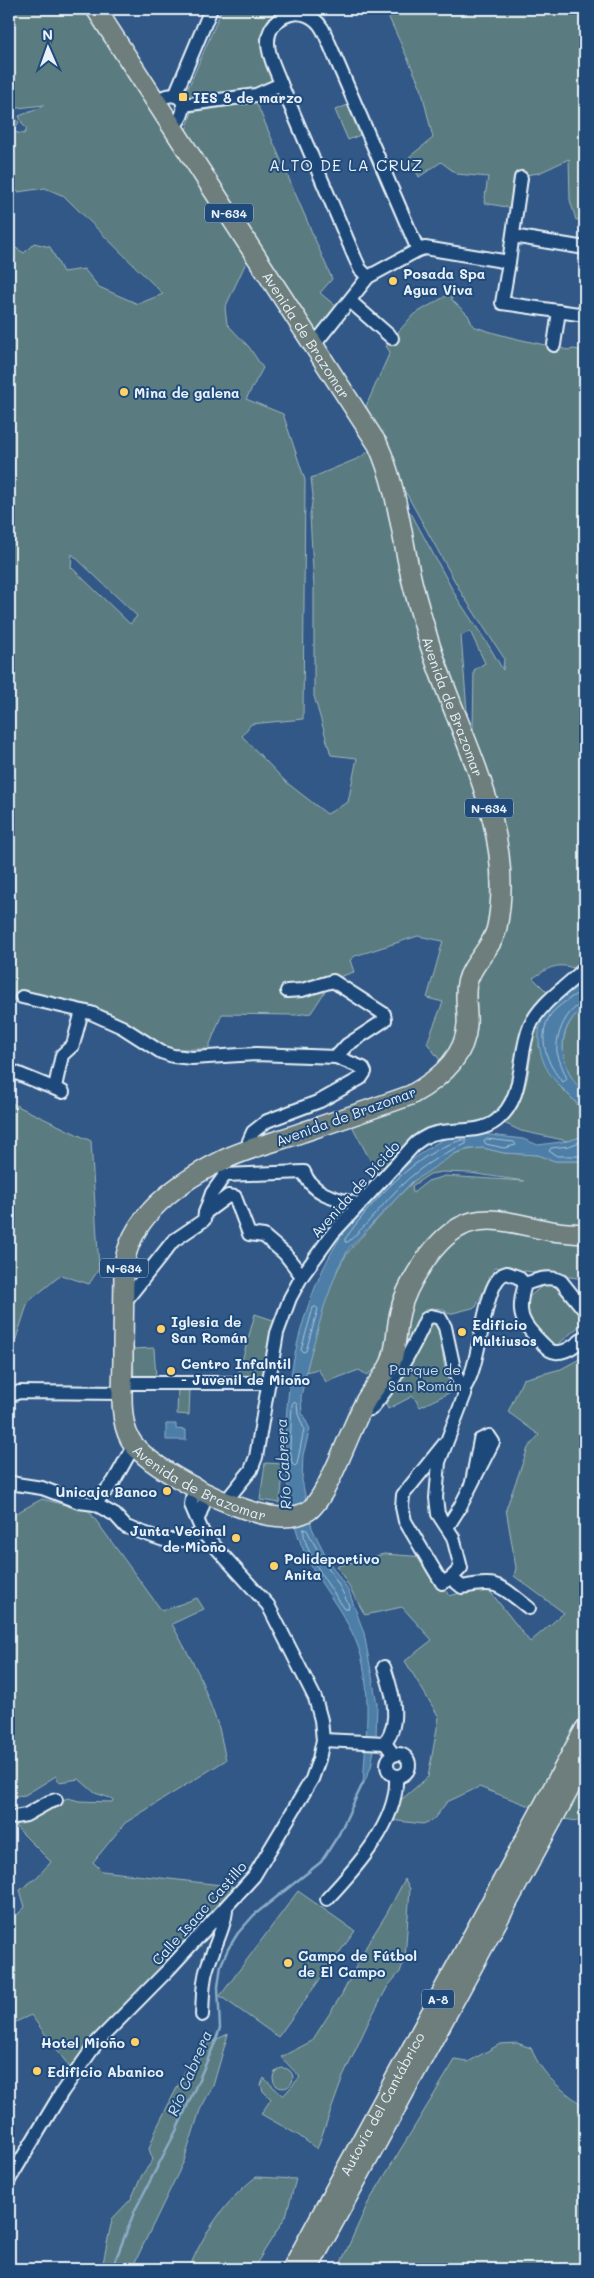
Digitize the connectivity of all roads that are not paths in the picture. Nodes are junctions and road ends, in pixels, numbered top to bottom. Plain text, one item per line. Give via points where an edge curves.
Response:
1 (96, 9) edge
2 (211, 9) edge
3 (285, 12) edge
4 (282, 84) junction
5 (166, 97) junction
6 (184, 105) junction
7 (174, 126) junction
8 (521, 178) dead end
9 (513, 236) junction
10 (585, 248) edge
11 (418, 250) junction
12 (509, 262) junction
13 (368, 277) junction
14 (350, 301) junction
15 (559, 311) junction
16 (585, 315) edge
17 (392, 338) dead end
18 (318, 340) dead end
19 (554, 345) dead end
20 (585, 968) edge
21 (287, 990) dead end
22 (22, 997) dead end
23 (82, 1011) junction
24 (336, 1057) junction
25 (9, 1070) edge
26 (248, 1150) junction
27 (359, 1204) junction
28 (204, 1213) junction
29 (585, 1234) edge
30 (302, 1276) junction
31 (525, 1284) junction
32 (124, 1299) junction
33 (585, 1311) edge
34 (585, 1337) edge
35 (269, 1383) junction
36 (123, 1388) junction
37 (464, 1388) junction
38 (9, 1396) edge
39 (361, 1410) junction
40 (445, 1443) junction
41 (134, 1445) junction
42 (9, 1481) edge
43 (472, 1482) dead end
44 (206, 1498) junction
45 (95, 1504) junction
46 (198, 1519) junction
47 (448, 1526) junction
48 (203, 1533) junction
49 (451, 1578) junction
50 (529, 1608) dead end
51 (384, 1667) dead end
52 (585, 1729) edge
53 (324, 1740) junction
54 (388, 1747) junction
55 (585, 1760) edge
56 (56, 1800) dead end
57 (9, 1818) edge
58 (327, 1899) dead end
59 (226, 1908) junction
60 (202, 2015) dead end
61 (9, 2180) edge
62 (292, 2269) edge
63 (308, 2269) edge

1 - 5 highway, Avenida de Brazomar / N-634
2 - 5 street
3 - 4 street via 272,28 268,43
3 - 11 street via 310,16 321,26
4 - 6 street via 256,94
4 - 13 street via 355,258
5 - 6 street
5 - 7 highway, Avenida de Brazomar / N-634
6 - 7 street via 182,119
7 - 26 highway, Avenida de Brazomar / N-634 via 386,462 411,578 427,635 488,808 500,869 497,928 472,970 467,984 465,1039 446,1070 411,1095
8 - 9 street
9 - 10 street
9 - 12 street
11 - 12 street via 426,248
11 - 13 street
12 - 15 street via 502,303
13 - 14 street
14 - 17 street
14 - 18 street
15 - 16 street
15 - 19 street
20 - 27 street, Avenida de Dícido via 538,1011 529,1027 518,1085 509,1105 496,1121 481,1127 428,1135 416,1143
21 - 24 street via 302,990 333,981 384,1014 385,1020 347,1045
22 - 23 street
23 - 24 street via 122,1027 173,1056 256,1054
23 - 25 street via 73,1045 62,1055 59,1089
24 - 26 street via 363,1068 364,1075 320,1101 259,1126 249,1141
26 - 32 highway, Avenida de Brazomar / N-634 via 199,1174 149,1213 126,1248
27 - 28 street via 323,1194 304,1172 225,1175 212,1193
27 - 30 street, Avenida de Dícido
28 - 30 street via 228,1196 235,1197 249,1234 264,1236 285,1254
28 - 32 street via 204,1220 173,1241
29 - 39 highway, N-634 via 483,1220 458,1228 424,1262 408,1291 400,1311 391,1361
30 - 35 street, Avenida de Dícido via 277,1333
31 - 33 street via 556,1278 562,1281
31 - 34 street via 521,1296 521,1317 549,1350 561,1352
31 - 37 street via 507,1273 496,1281 472,1376
32 - 36 highway, Avenida de Brazomar / N-634
35 - 36 street
35 - 44 street, Avenida de Dícido via 251,1470
36 - 38 street via 19,1392
36 - 41 highway, Avenida de Brazomar / N-634 via 126,1431
37 - 39 street via 455,1373 445,1327 440,1318 430,1316 371,1409
37 - 40 street via 464,1400
39 - 44 highway, Avenida de Brazomar / N-634 via 316,1504 299,1515 279,1517
40 - 47 street via 439,1462 436,1498 438,1514
40 - 49 street via 403,1495 402,1507 404,1521 442,1582
41 - 44 highway, Avenida de Brazomar / N-634
41 - 45 street via 114,1481
42 - 45 street
43 - 47 street
44 - 46 street, Calle Isaac Castillo
44 - 46 street, Avenida de Dícido
45 - 48 street via 115,1515 126,1527 164,1540 186,1540
46 - 48 street, Calle Isaac Castillo
47 - 49 street via 461,1568
48 - 53 street, Calle Isaac Castillo via 275,1614 314,1698 322,1720
49 - 50 street via 462,1587 484,1583 499,1585
51 - 54 street via 395,1713
52 - 62 highway, Autovía del Cantábrico / A-8
53 - 54 street
53 - 59 street, Calle Isaac Castillo via 312,1779 254,1876
54 - 58 street via 387,1765 396,1776 397,1785 393,1804 375,1841
55 - 63 highway, Autovía del Cantábrico / A-8
56 - 57 street via 26,1815
59 - 60 street via 226,1919 218,1932 205,1974
59 - 61 street, Calle Isaac Castillo via 98,2041 62,2092

